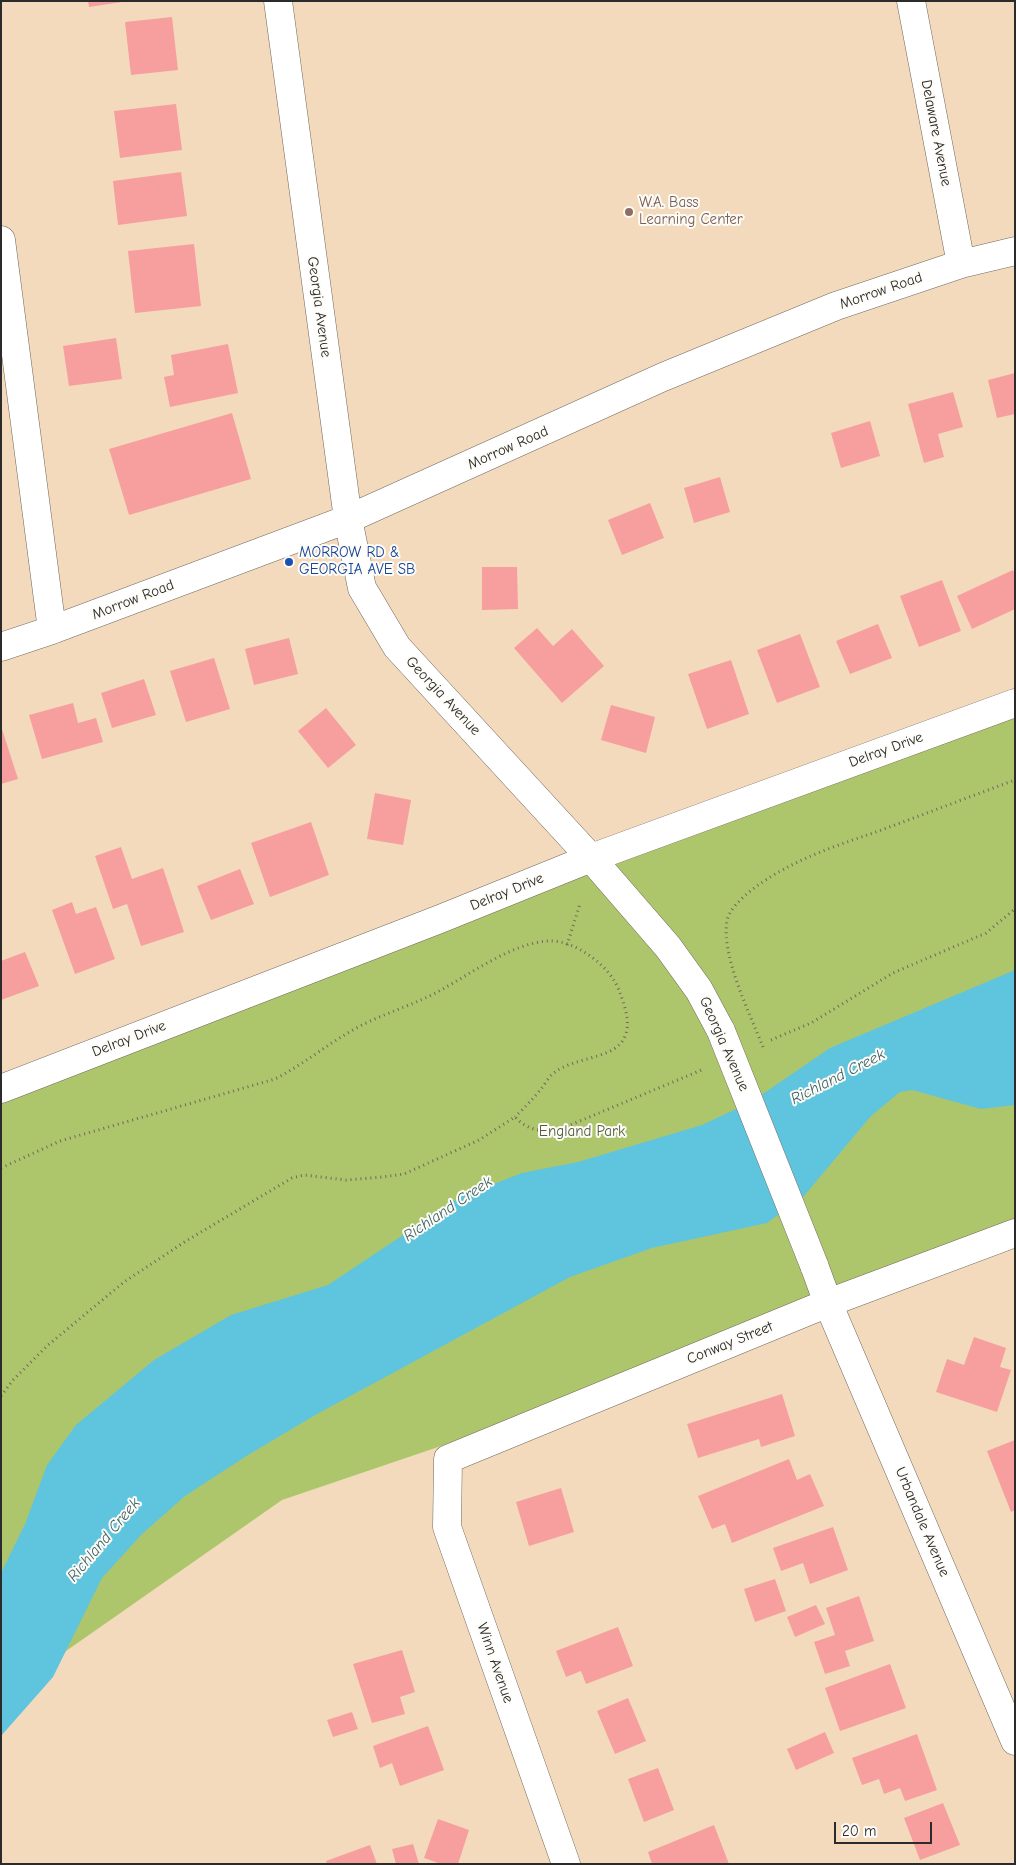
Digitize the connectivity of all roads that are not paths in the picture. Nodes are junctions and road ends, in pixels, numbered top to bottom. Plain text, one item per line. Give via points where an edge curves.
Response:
1 (278, 1) edge
2 (911, 1) edge
3 (1, 240) edge
4 (1015, 251) edge
5 (961, 264) junction
6 (348, 519) junction
7 (52, 630) junction
8 (1, 647) edge
9 (1015, 703) edge
10 (591, 858) junction
11 (1, 1089) edge
12 (1015, 1233) edge
13 (828, 1302) junction
14 (448, 1459) joint
15 (1013, 1732) edge
16 (566, 1864) edge

1 - 6 street, Georgia Avenue
2 - 5 street, Delaware Avenue
3 - 7 street
4 - 5 street, Morrow Road
5 - 6 street, Morrow Road via 836,306 663,377
6 - 7 street, Morrow Road
6 - 10 street, Georgia Avenue via 362,588 397,647
7 - 8 street, Morrow Road
9 - 10 street, Delray Drive
10 - 11 street, Delray Drive
10 - 13 street, Georgia Avenue, bridge via 685,969 713,1013
12 - 13 street, Conway Street
13 - 14 street, Conway Street
13 - 15 street, Urbandale Avenue
14 - 16 street, Winn Avenue via 447,1527

